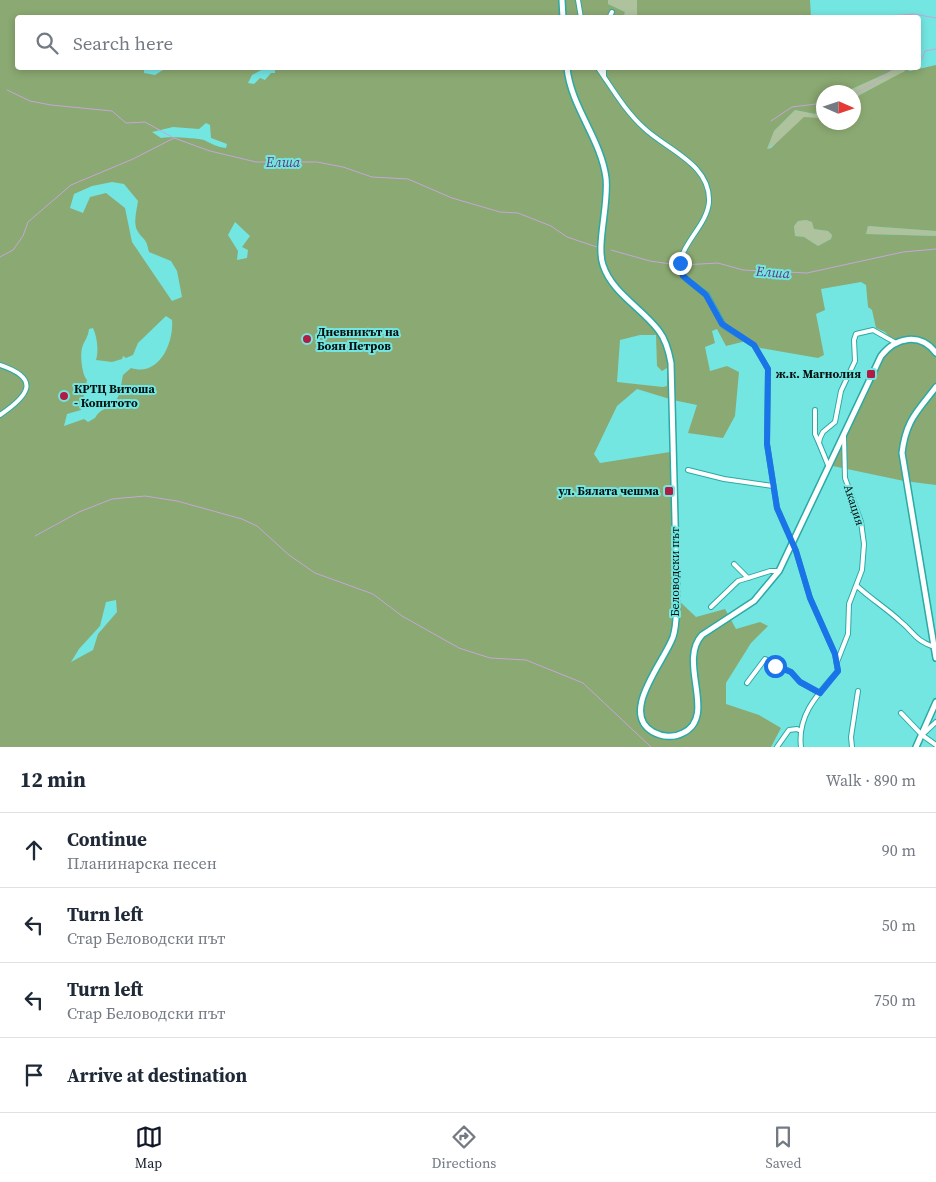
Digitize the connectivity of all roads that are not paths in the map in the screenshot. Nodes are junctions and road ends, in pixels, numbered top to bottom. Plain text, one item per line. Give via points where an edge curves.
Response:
1 (562, 0) edge
2 (578, 0) edge
3 (612, 12) dead end
4 (562, 15) edge
5 (580, 15) edge
6 (610, 15) edge
7 (568, 70) edge
8 (600, 70) edge
9 (604, 70) edge
10 (604, 76) junction
11 (896, 343) junction
12 (936, 353) edge
13 (0, 365) edge
14 (936, 387) edge
15 (815, 410) dead end
16 (0, 415) edge
17 (843, 432) junction
18 (820, 443) junction
19 (828, 465) junction
20 (688, 470) dead end
21 (773, 486) junction
22 (793, 545) junction
23 (734, 564) dead end
24 (780, 571) junction
25 (748, 578) junction
26 (856, 586) junction
27 (711, 607) dead end
28 (934, 647) junction
29 (936, 658) edge
30 (837, 664) junction
31 (747, 683) dead end
32 (858, 691) dead end
33 (820, 693) junction
34 (936, 702) edge
35 (900, 713) dead end
36 (936, 722) edge
37 (801, 731) junction
38 (922, 735) junction
39 (936, 745) edge
40 (776, 747) edge
41 (801, 747) edge
42 (852, 747) edge
43 (916, 747) edge

1 - 4 street
2 - 5 street
3 - 6 street
7 - 24 street, Беловодски път via 606,177 606,210 600,252 602,264 608,278 659,331 671,363 677,599 674,635 642,698 641,718 652,732 670,736 684,733 691,727 698,712 692,652 696,641 754,601
8 - 10 street
9 - 10 street
10 - 21 street via 644,128 696,168 706,182 708,212 680,265 683,276 706,295 722,324 754,345 768,369 767,444
11 - 12 street via 915,339
11 - 17 street, Беловодски път via 881,356
11 - 18 street via 873,330 856,334 853,367 841,391 835,422 823,432
13 - 16 street via 19,374 27,389 23,398
14 - 28 street via 910,419 904,433 902,453
15 - 18 street via 815,434
17 - 19 street, Беловодски път
17 - 26 street, Акация via 845,478 863,532 862,570
18 - 19 street
19 - 22 street, Беловодски път
20 - 21 street
21 - 22 street via 780,517
22 - 24 street, Беловодски път
22 - 30 street
23 - 25 street
24 - 25 street
25 - 27 street via 738,581
26 - 28 street via 899,619 920,642
26 - 30 street, Акация via 849,604 848,634
28 - 29 street
30 - 33 street, Акация via 838,671
31 - 33 street via 765,659 791,672 800,682
32 - 42 street
33 - 37 street, Акация via 805,714
34 - 38 street
35 - 38 street
36 - 38 street
37 - 40 street via 797,728 789,730
37 - 41 street, Акация
38 - 39 street
38 - 43 street

